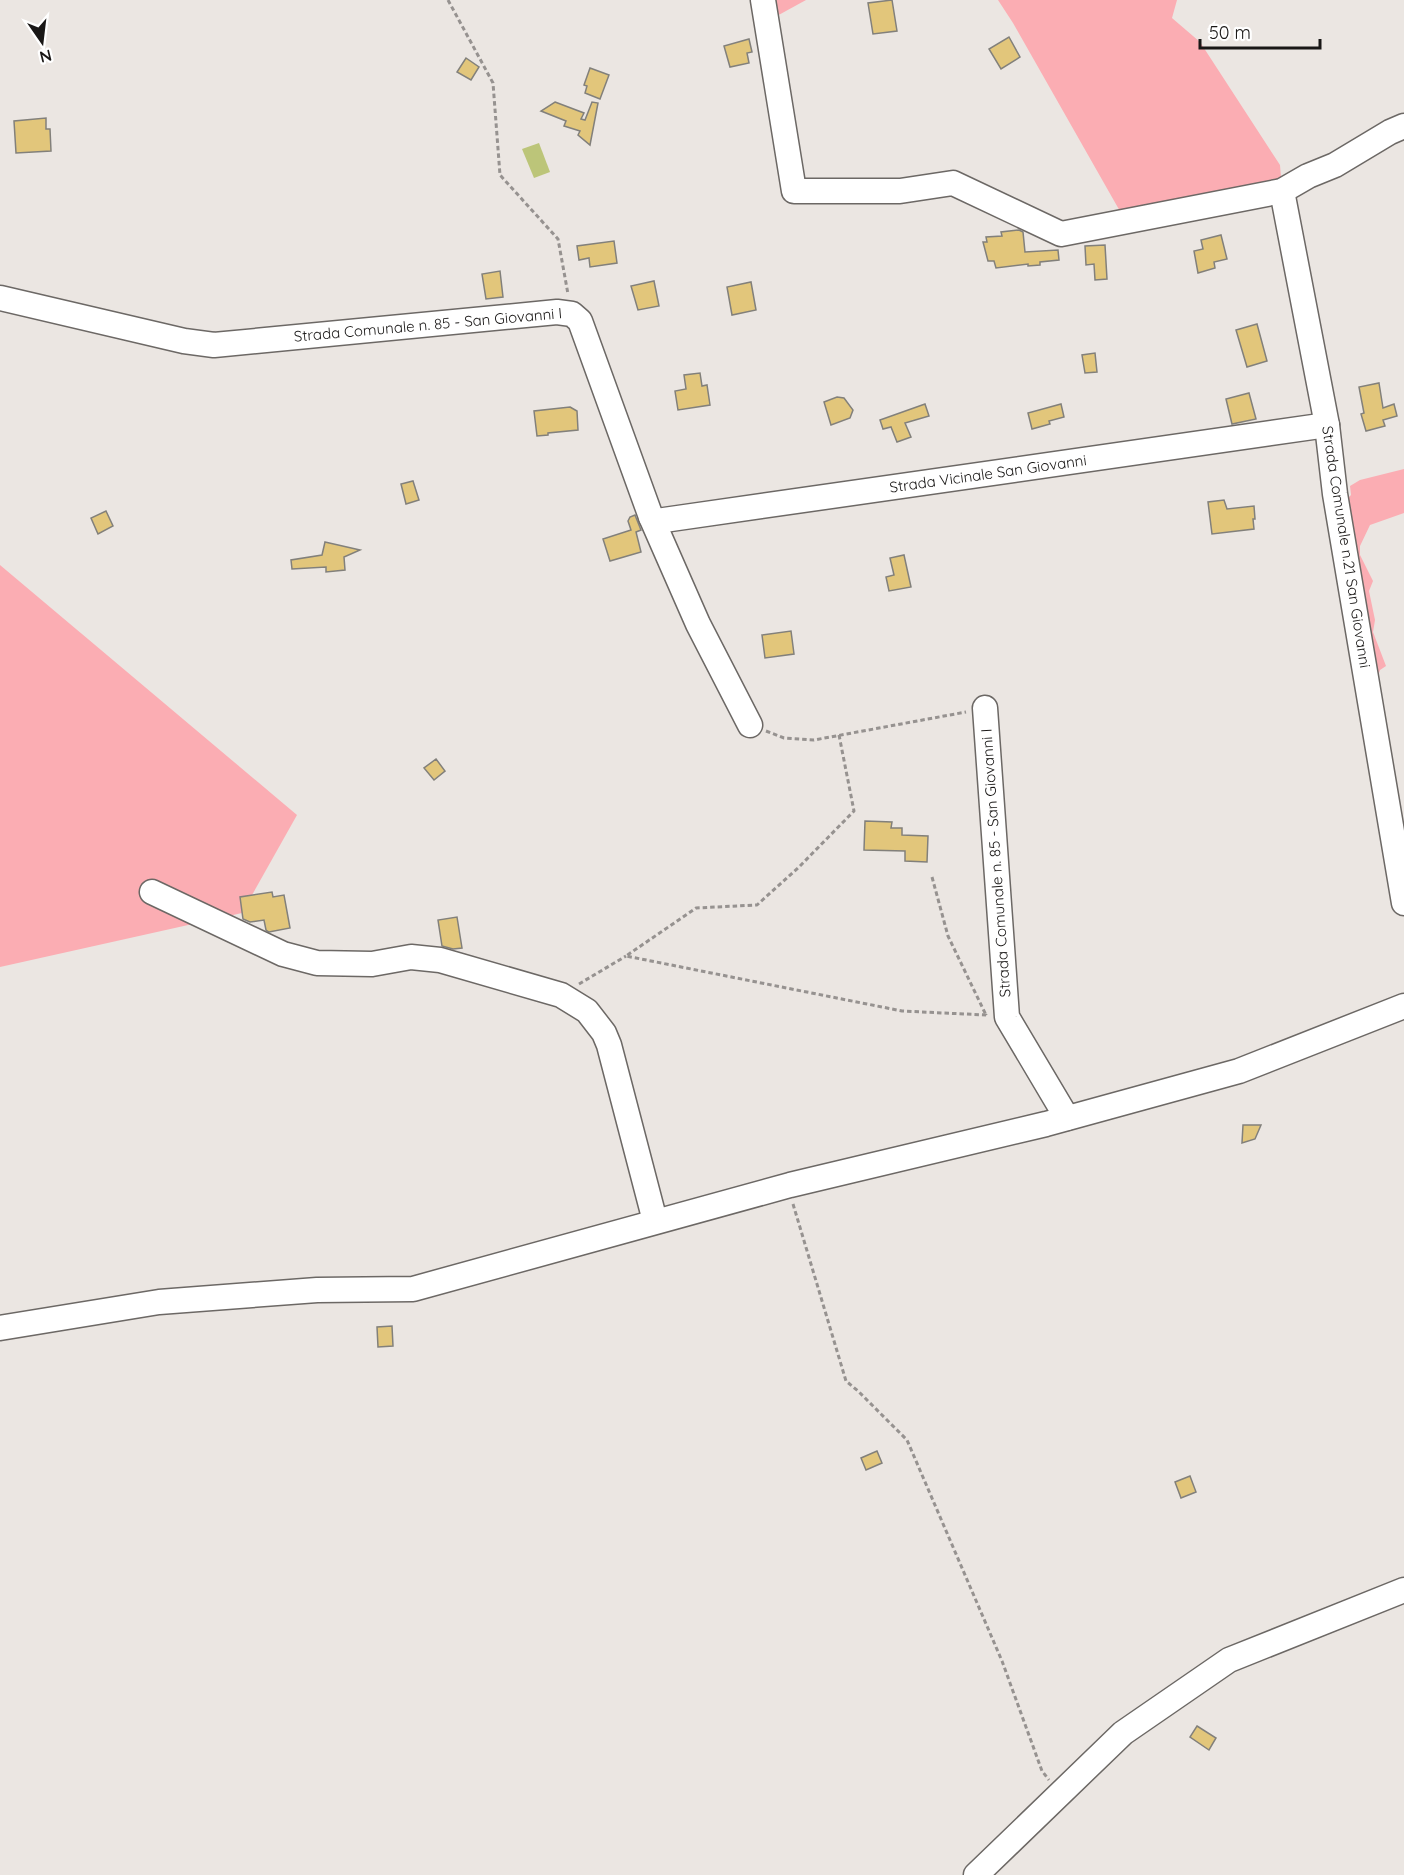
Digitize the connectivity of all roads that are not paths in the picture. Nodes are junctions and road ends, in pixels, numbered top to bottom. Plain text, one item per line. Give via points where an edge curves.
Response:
1 (763, 0) edge
2 (1404, 126) edge
3 (1282, 191) junction
4 (0, 298) edge
5 (1327, 425) junction
6 (651, 518) junction
7 (985, 708) road end
8 (750, 725) road end
9 (152, 892) dead end
10 (1404, 903) edge
11 (1404, 1006) edge
12 (1067, 1118) junction
13 (655, 1221) junction
14 (0, 1328) edge
15 (1404, 1590) edge
16 (975, 1875) edge

1 - 3 street via 794,191 900,190 953,183 1061,234
2 - 3 street
3 - 5 street, Strada Comunale n.21 San Giovanni
4 - 6 street, Strada Comunale n. 85 - San Giovanni I via 214,345 557,312 572,314 580,321
5 - 6 street, Strada Vicinale San Giovanni via 657,521
5 - 10 street, Strada Comunale n.21 San Giovanni via 1335,494
6 - 8 street, Strada Comunale n. 85 - San Giovanni I via 698,624
7 - 12 street, Strada Comunale n. 85 - San Giovanni I via 1007,1017
9 - 13 street via 283,954 317,963 372,964 411,957 440,960 561,995 587,1011 609,1045
11 - 12 street via 1239,1071
12 - 13 street
13 - 14 street via 413,1289 317,1290 159,1302
15 - 16 street via 1229,1660 1124,1733

